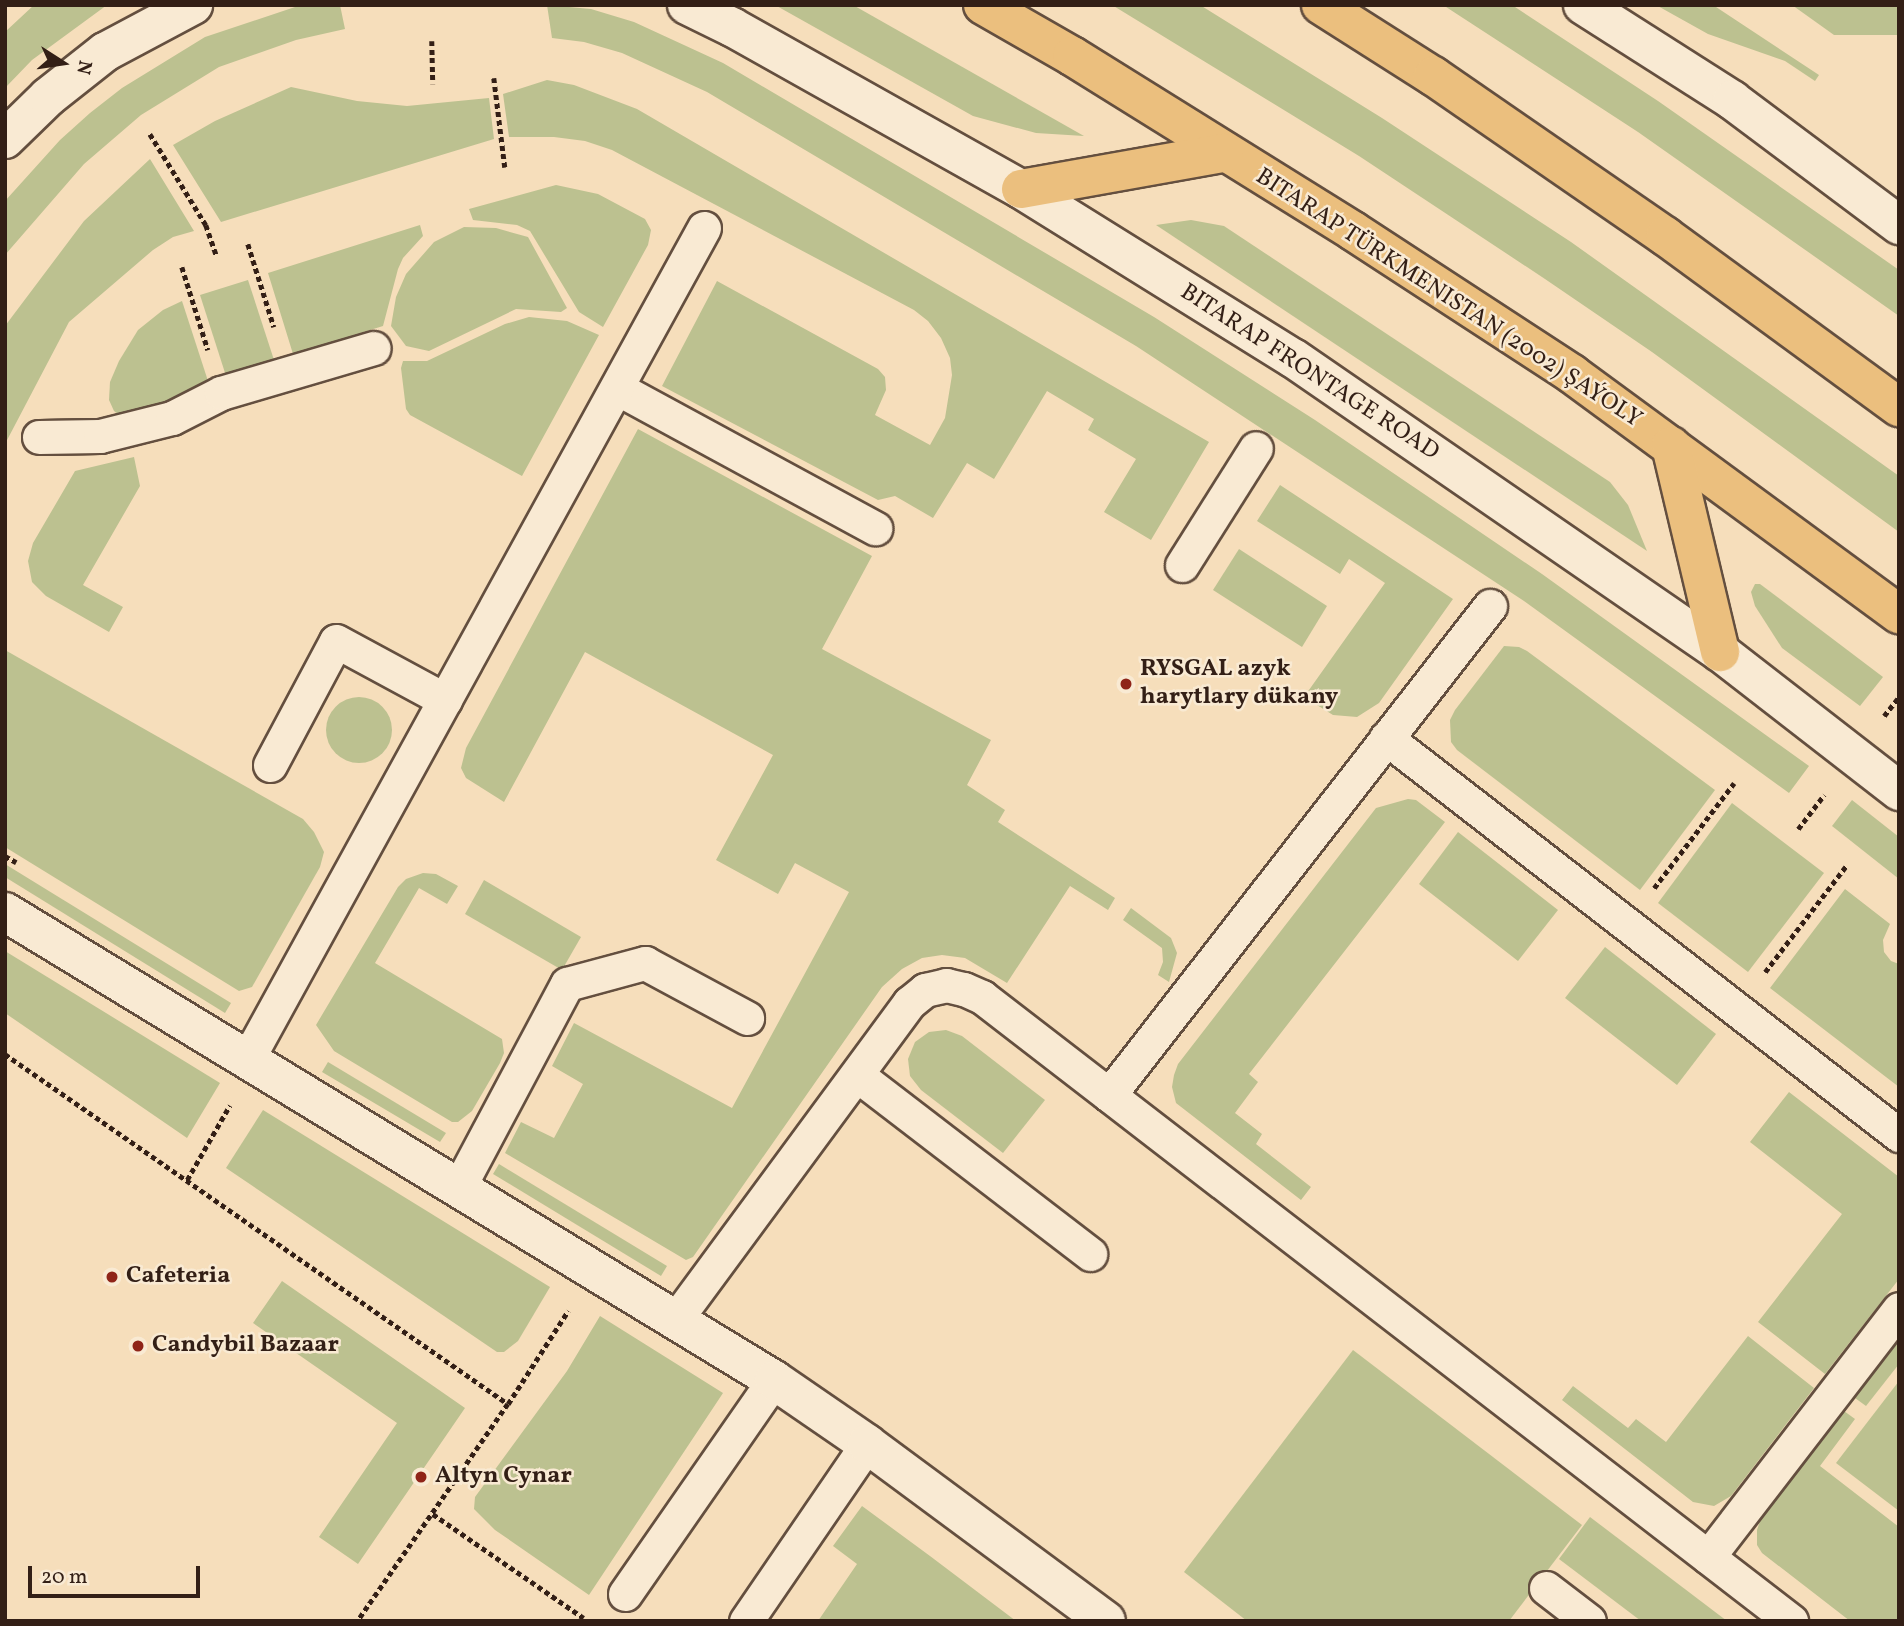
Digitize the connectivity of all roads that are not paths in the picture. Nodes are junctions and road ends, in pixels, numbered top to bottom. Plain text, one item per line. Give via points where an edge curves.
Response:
1 (193, 5) edge
2 (687, 5) edge
3 (983, 5) edge
4 (1321, 5) edge
5 (1583, 5) edge
6 (5, 139) edge
7 (1224, 153) junction
8 (1021, 189) junction
9 (1899, 225) edge
10 (704, 228) dead end
11 (374, 348) dead end
12 (617, 388) junction
13 (1899, 407) edge
14 (39, 437) dead end
15 (1671, 446) junction
16 (1256, 449) dead end
17 (875, 528) dead end
18 (1182, 565) dead end
19 (1490, 606) dead end
20 (1899, 614) edge
21 (1720, 652) junction
22 (445, 700) junction
23 (1386, 738) junction
24 (270, 765) dead end
25 (1899, 791) edge
26 (5, 912) edge
27 (747, 1018) dead end
28 (248, 1058) junction
29 (857, 1075) junction
30 (1109, 1096) junction
31 (1899, 1135) edge
32 (458, 1187) junction
33 (1090, 1254) dead end
34 (1899, 1309) edge
35 (676, 1319) junction
36 (774, 1380) junction
37 (867, 1444) junction
38 (1708, 1557) junction
39 (1546, 1588) dead end
40 (625, 1594) dead end
41 (746, 1621) edge
42 (1106, 1621) edge
43 (1590, 1621) edge
44 (1791, 1621) edge

1 - 6 street via 105,52
2 - 8 street, BITARAP FRONTAGE ROAD
3 - 7 main road, BITARAP TÜRKMENISTAN (2002) ŞAÝOLY
4 - 13 main road via 1433,76 1654,229
5 - 9 street via 1732,100
7 - 8 main road
7 - 15 main road, BITARAP TÜRKMENISTAN (2002) ŞAÝOLY via 1572,374
8 - 21 street, BITARAP FRONTAGE ROAD via 1293,358
10 - 12 lane
11 - 14 lane via 221,393 172,418 100,436
12 - 17 lane
12 - 22 lane
15 - 20 main road, BITARAP TÜRKMENISTAN (2002) ŞAÝOLY
15 - 21 main road
16 - 18 lane
19 - 23 lane
21 - 25 street, BITARAP FRONTAGE ROAD
22 - 24 lane via 336,641
22 - 28 lane
23 - 30 lane
23 - 31 lane
26 - 28 street
27 - 32 lane via 645,963 567,984
28 - 32 street
29 - 30 lane via 909,1003 925,990 946,985 982,997
29 - 33 lane
29 - 35 lane
30 - 38 lane
32 - 35 street
34 - 38 lane
35 - 36 street
36 - 37 street
36 - 40 lane
37 - 41 lane
37 - 42 street
38 - 44 lane
39 - 43 lane

